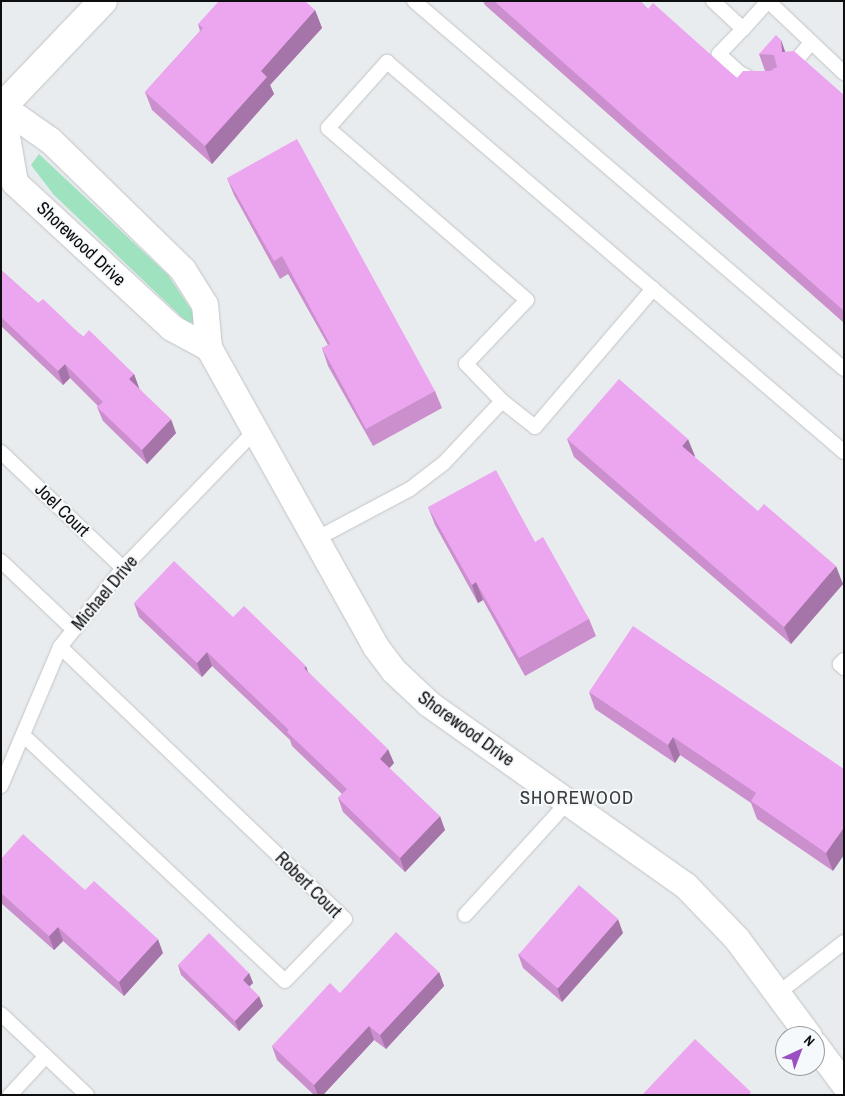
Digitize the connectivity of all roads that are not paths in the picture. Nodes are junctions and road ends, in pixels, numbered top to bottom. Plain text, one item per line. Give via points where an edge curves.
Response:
1 (102, 1) edge
2 (414, 1) edge
3 (713, 1) edge
4 (767, 2) edge
5 (743, 29) junction
6 (811, 43) junction
7 (794, 63) edge
8 (844, 73) edge
9 (776, 80) edge
10 (2, 107) edge
11 (652, 290) junction
12 (209, 348) junction
13 (844, 369) edge
14 (502, 401) junction
15 (255, 431) junction
16 (1, 452) edge
17 (844, 452) edge
18 (316, 539) junction
19 (1, 560) edge
20 (123, 568) junction
21 (74, 630) junction
22 (60, 647) junction
23 (844, 660) edge
24 (844, 668) edge
25 (23, 735) junction
26 (1, 786) edge
27 (568, 802) junction
28 (465, 915) dead end
29 (844, 942) edge
30 (777, 994) junction
31 (1, 1014) edge
32 (801, 1026) edge
33 (46, 1056) junction
34 (825, 1058) edge
35 (844, 1084) edge
36 (10, 1095) edge
37 (87, 1095) edge

1 - 10 street
2 - 13 lane
3 - 5 lane
4 - 5 lane
4 - 6 lane
5 - 9 lane via 720,54 738,72 754,81
6 - 7 lane
6 - 8 lane
10 - 12 street, Shorewood Drive via 51,141 183,270 205,305
10 - 12 street, Shorewood Drive via 15,183 172,328
11 - 14 lane via 534,427
11 - 14 lane via 386,62 328,128 527,300 466,364
11 - 17 lane
12 - 15 street, Shorewood Drive
14 - 18 lane via 444,463 410,489
15 - 18 street, Shorewood Drive
15 - 20 lane, Michael Drive
16 - 20 lane, Joel Court
18 - 27 street, Shorewood Drive via 376,647 394,671 429,704
19 - 21 lane
20 - 21 lane, Michael Drive
21 - 22 lane, Michael Drive
22 - 25 lane, Michael Drive
22 - 25 lane, Robert Court via 345,919 285,981
23 - 24 lane via 840,664
25 - 26 lane, Michael Drive
27 - 28 lane
27 - 30 street, Shorewood Drive via 700,899 737,939
29 - 30 lane
30 - 32 street, Shorewood Drive
31 - 33 lane
33 - 36 lane
33 - 37 lane
34 - 35 street

